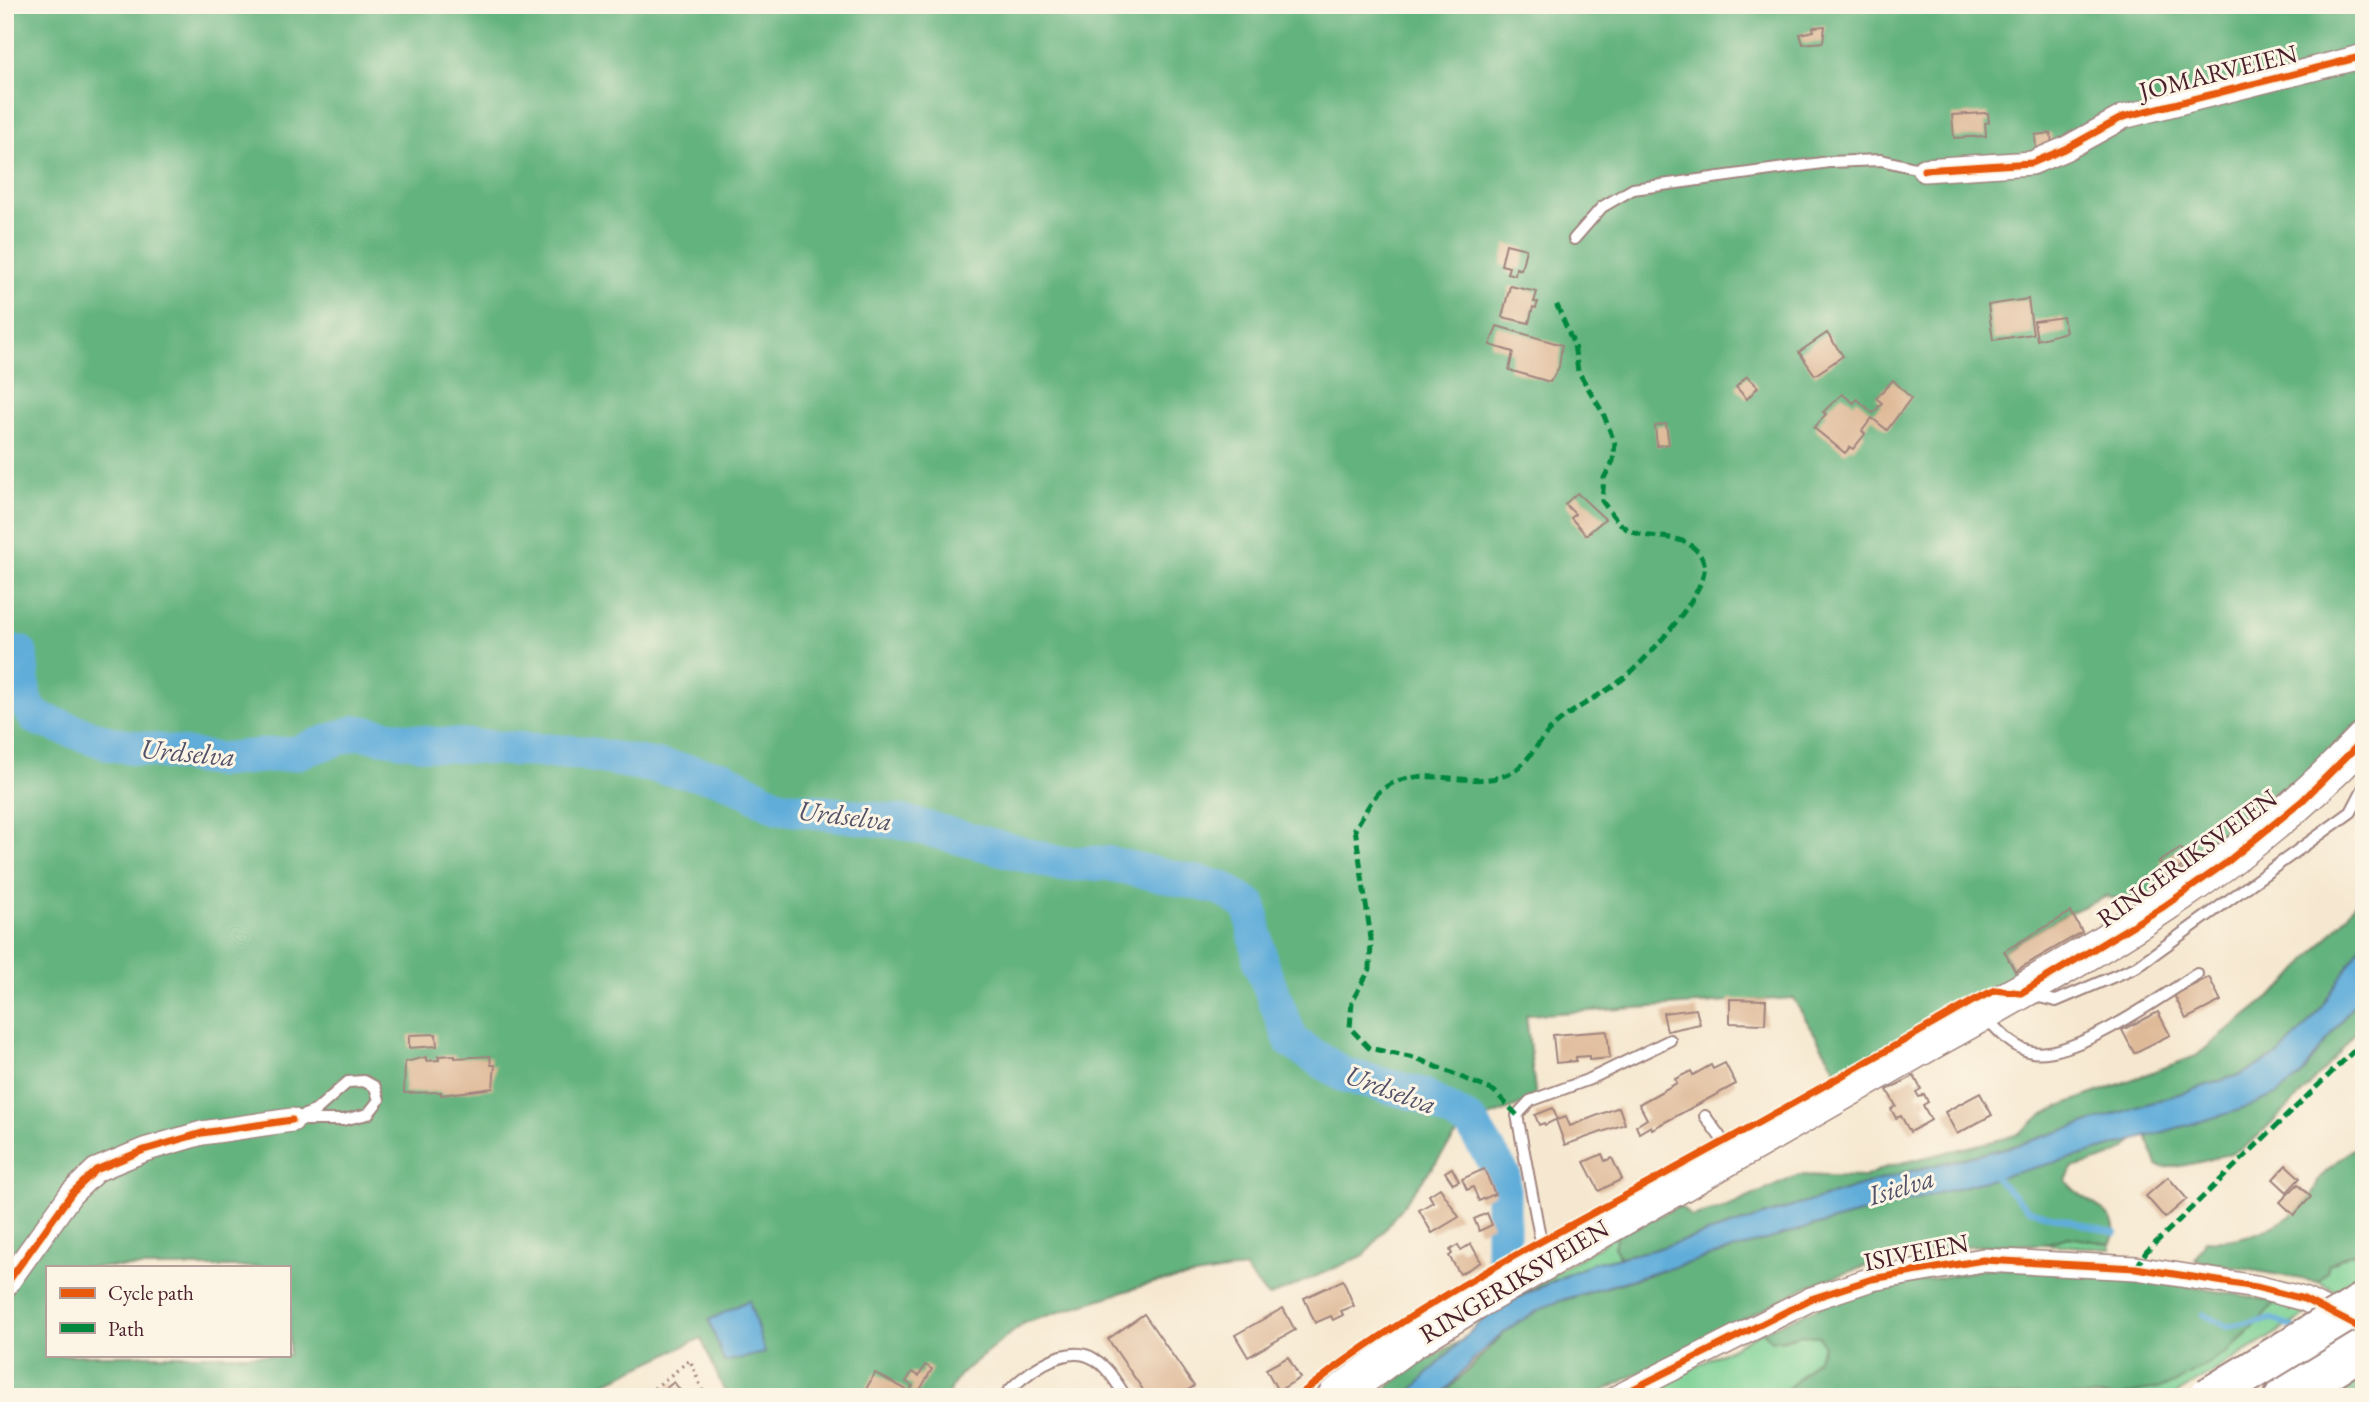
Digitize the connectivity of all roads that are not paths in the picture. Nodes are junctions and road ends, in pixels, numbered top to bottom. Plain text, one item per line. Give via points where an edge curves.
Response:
1 (2364, 56) edge
2 (1924, 170) joint
3 (1574, 239) dead end
4 (2364, 739) edge
5 (2364, 787) edge
6 (2197, 974) dead end
7 (2021, 993) junction
8 (1982, 1014) junction
9 (1670, 1040) dead end
10 (1705, 1116) dead end
11 (292, 1120) junction
12 (1732, 1154) junction
13 (1549, 1259) junction
14 (5, 1286) edge
15 (2364, 1302) edge
16 (2364, 1330) edge
17 (2364, 1348) edge
18 (1342, 1394) edge
19 (1004, 1397) edge
20 (1126, 1397) edge
21 (1617, 1397) edge
22 (2209, 1397) edge
23 (2284, 1397) edge

1 - 2 street, JOMARVEIEN via 2123,117 2032,163
2 - 3 lane, JOMARVEIEN via 1881,160 1829,162 1633,189 1602,207
4 - 7 main road, RINGERIKSVEIEN via 2302,801 2226,863
5 - 7 lane via 2351,811 2136,967 2056,1001
6 - 8 lane via 2102,1034 2047,1052 2013,1045
7 - 8 main road, RINGERIKSVEIEN
8 - 12 main road, RINGERIKSVEIEN
9 - 13 lane via 1590,1079 1530,1101 1517,1115 1541,1242
10 - 12 lane
11 - 11 lane via 359,1118 374,1111 378,1094 370,1083 348,1082 315,1111
11 - 14 street via 202,1133 96,1170 71,1195
12 - 13 main road, RINGERIKSVEIEN
13 - 18 main road, RINGERIKSVEIEN via 1409,1343
15 - 22 highway, bridge
16 - 21 street, ISIVEIEN via 2304,1299 2256,1287 2136,1268 1983,1260 1872,1279 1811,1299
17 - 23 highway
19 - 20 lane via 1017,1380 1052,1359 1077,1354 1093,1357

